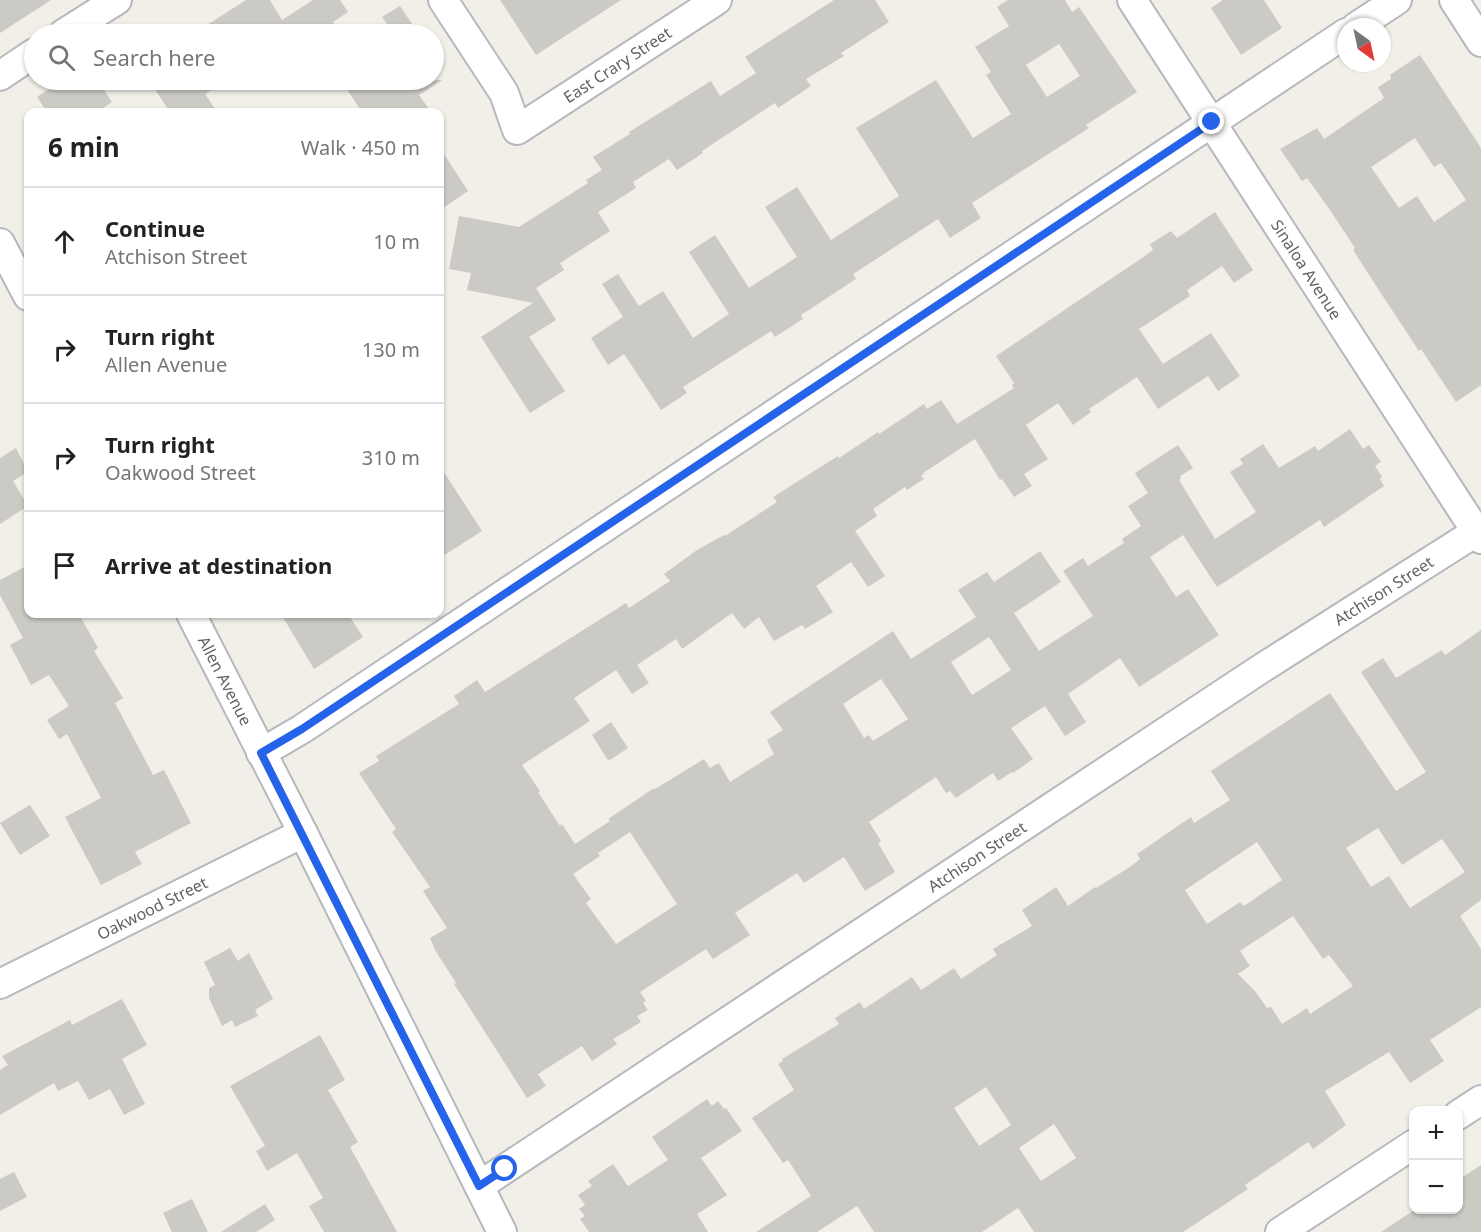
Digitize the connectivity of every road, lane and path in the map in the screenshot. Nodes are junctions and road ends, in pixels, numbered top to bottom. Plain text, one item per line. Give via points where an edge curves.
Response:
1 (117, 0) edge
2 (443, 0) edge
3 (717, 0) edge
4 (1132, 0) edge
5 (1397, 0) edge
6 (1454, 0) edge
7 (1370, 18) edge
8 (79, 24) edge
9 (1337, 39) edge
10 (1481, 42) edge
11 (24, 60) edge
12 (0, 76) edge
13 (1212, 122) junction
14 (0, 243) edge
15 (24, 288) edge
16 (1479, 535) edge
17 (192, 618) edge
18 (261, 753) junction
19 (303, 833) junction
20 (0, 984) edge
21 (1481, 1100) edge
22 (1463, 1112) edge
23 (1409, 1147) edge
24 (479, 1186) junction
25 (502, 1232) edge
26 (1280, 1232) edge

1 - 8 street
2 - 3 street, East Crary Street via 504,93 517,130
4 - 13 street, Sinaloa Avenue
5 - 7 street
6 - 10 street
9 - 13 street
11 - 12 street
13 - 16 street, Sinaloa Avenue
13 - 18 street
14 - 15 street
16 - 24 street, Atchison Street via 1267,664
17 - 18 street, Allen Avenue
18 - 19 street, Allen Avenue
19 - 20 street, Oakwood Street
19 - 24 street, Allen Avenue
21 - 22 street
23 - 26 street
24 - 25 street, Allen Avenue

